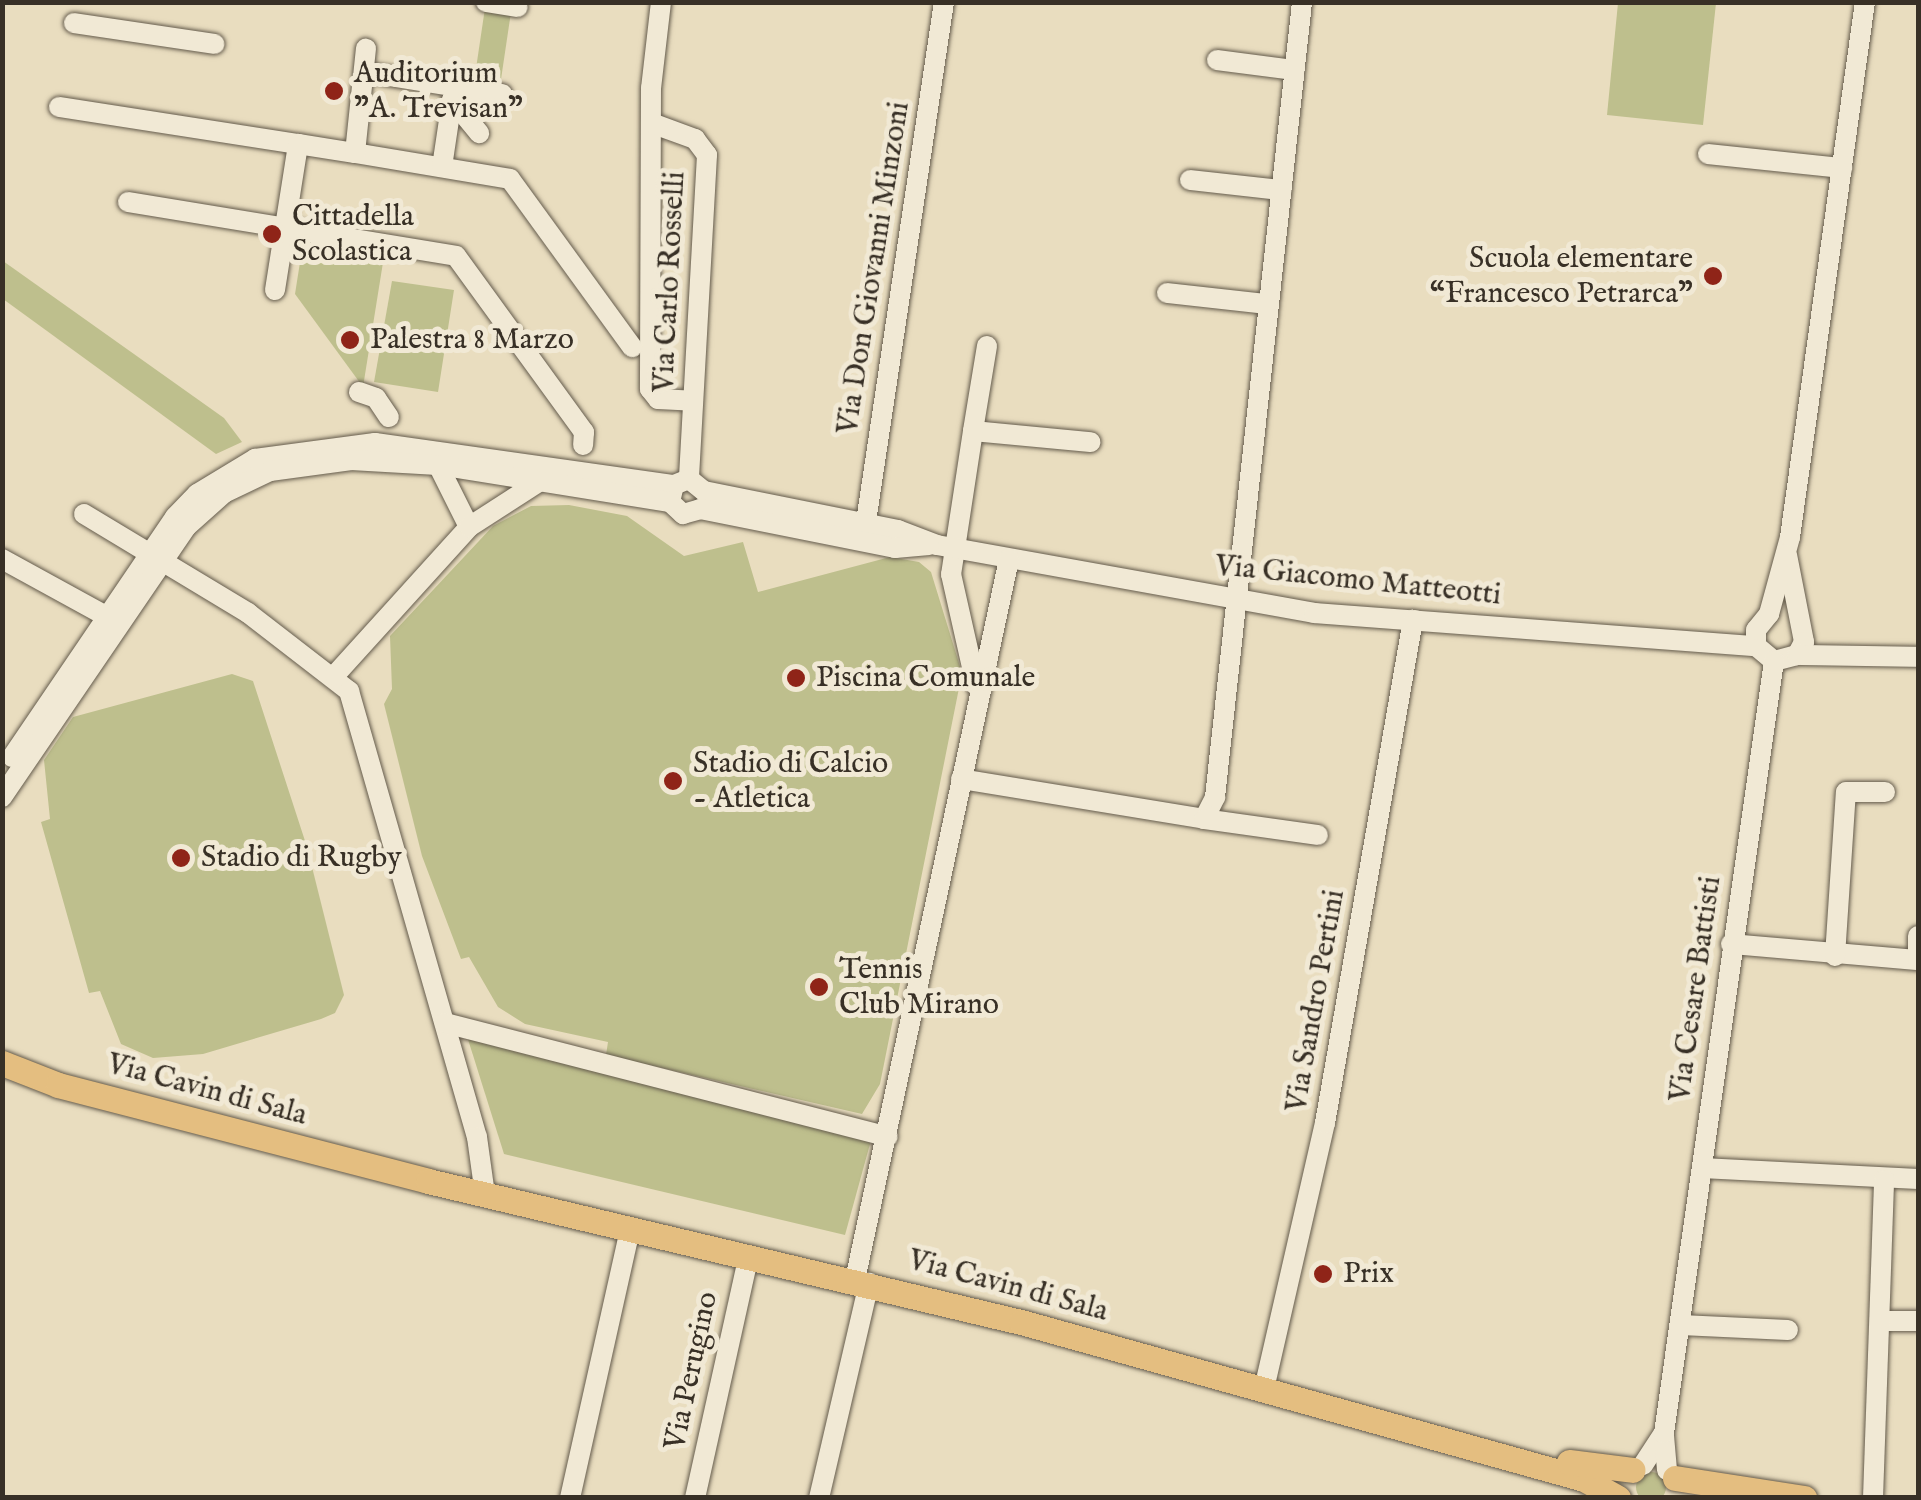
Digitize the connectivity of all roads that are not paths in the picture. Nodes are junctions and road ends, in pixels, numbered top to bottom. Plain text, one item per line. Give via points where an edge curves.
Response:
1 (486, 2) edge
2 (661, 2) edge
3 (944, 2) edge
4 (1302, 2) edge
5 (1865, 2) edge
6 (518, 7) dead end
7 (74, 23) dead end
8 (214, 44) dead end
9 (366, 49) dead end
10 (1217, 60) dead end
11 (1294, 70) junction
12 (364, 72) junction
13 (502, 94) dead end
14 (59, 108) dead end
15 (654, 124) junction
16 (479, 133) dead end
17 (298, 144) junction
18 (356, 154) junction
19 (1708, 154) dead end
20 (442, 167) junction
21 (1842, 168) junction
22 (1190, 180) dead end
23 (1281, 190) junction
24 (128, 202) dead end
25 (285, 228) junction
26 (275, 290) dead end
27 (1168, 292) dead end
28 (1266, 304) junction
29 (632, 346) dead end
30 (987, 346) dead end
31 (358, 392) dead end
32 (693, 401) junction
33 (390, 417) dead end
34 (974, 431) junction
35 (1090, 442) dead end
36 (584, 444) dead end
37 (438, 465) junction
38 (542, 480) junction
39 (687, 493) junction
40 (84, 514) dead end
41 (469, 527) junction
42 (865, 533) junction
43 (946, 546) junction
44 (1787, 554) junction
45 (154, 555) junction
46 (2, 559) edge
47 (1009, 559) junction
48 (1233, 602) junction
49 (112, 619) junction
50 (1413, 620) junction
51 (1799, 623) junction
52 (1760, 630) junction
53 (1854, 652) junction
54 (1797, 656) junction
55 (1918, 657) edge
56 (1774, 662) junction
57 (335, 674) junction
58 (978, 697) junction
59 (2, 772) edge
60 (961, 779) junction
61 (1884, 792) dead end
62 (2, 797) edge
63 (1204, 819) junction
64 (1318, 835) dead end
65 (1918, 936) edge
66 (1731, 944) junction
67 (1835, 956) junction
68 (1918, 960) edge
69 (445, 1023) junction
70 (3, 1068) edge
71 (888, 1137) junction
72 (1702, 1168) junction
73 (1918, 1178) edge
74 (1884, 1180) junction
75 (485, 1195) junction
76 (630, 1230) junction
77 (748, 1258) junction
78 (862, 1282) junction
79 (1918, 1321) edge
80 (1881, 1322) junction
81 (1680, 1325) junction
82 (1788, 1330) dead end
83 (1264, 1388) junction
84 (1366, 1420) junction
85 (1659, 1476) edge
86 (570, 1498) edge
87 (695, 1498) edge
88 (819, 1498) edge
89 (1580, 1498) edge
90 (1621, 1498) edge
91 (1804, 1498) edge
92 (1873, 1498) edge

1 - 6 street
2 - 15 street
3 - 42 street, Via Don Giovanni Minzoni
4 - 11 street
5 - 21 street
7 - 8 street
9 - 12 street
10 - 11 street
11 - 23 street
12 - 13 street
12 - 18 street
14 - 17 street
15 - 32 street, Via Carlo Rosselli via 694,138 708,155
15 - 32 street via 650,389 658,398
16 - 20 street via 452,100
17 - 18 street
17 - 25 street
18 - 20 street
19 - 21 street
20 - 29 street via 510,179
21 - 44 street
22 - 23 street
23 - 28 street
24 - 25 street
25 - 26 street
25 - 36 street via 456,256 584,432
27 - 28 street
28 - 48 street
30 - 34 street
31 - 33 street via 376,398
32 - 39 street, Via Carlo Rosselli
34 - 35 street
34 - 43 street
37 - 38 street, Via Giacomo Matteotti
37 - 41 street
37 - 45 street, Via Giacomo Matteotti via 351,460 270,471 224,493
38 - 39 street, Via Giacomo Matteotti
38 - 41 street
39 - 42 street, Via Giacomo Matteotti
39 - 45 street, Via Giacomo Matteotti via 446,449 375,443 309,448 255,459 224,476 198,494
40 - 45 street
41 - 57 street
42 - 43 street, Via Giacomo Matteotti
43 - 47 street, Via Giacomo Matteotti
43 - 58 street
44 - 51 street
44 - 52 street
45 - 49 street, Via Giacomo Matteotti
45 - 57 street
46 - 49 street
47 - 48 street, Via Giacomo Matteotti
47 - 58 street
48 - 50 street, Via Giacomo Matteotti
48 - 63 street via 1215,796
49 - 59 street, Via Giacomo Matteotti
49 - 62 street, Via Giacomo Matteotti
50 - 52 street, Via Giacomo Matteotti via 1717,642
50 - 83 street, Via Sandro Pertini via 1325,1122
51 - 52 street
51 - 53 street
51 - 54 street
52 - 56 street
53 - 54 street
53 - 55 street
54 - 56 street
56 - 66 street, Via Cesare Battisti
57 - 69 street via 349,691
58 - 60 street
60 - 63 street
60 - 71 street
61 - 67 street via 1846,792
63 - 64 street
65 - 68 street
66 - 67 street
66 - 72 street, Via Cesare Battisti
67 - 68 street
69 - 71 street
69 - 75 street via 481,1152
70 - 75 main road, Via Cavin di Sala
71 - 78 street
72 - 74 street
72 - 81 street, Via Cesare Battisti
73 - 74 street
74 - 80 street
75 - 76 main road, Via Cavin di Sala
76 - 77 main road, Via Cavin di Sala
76 - 86 street
77 - 78 main road, Via Cavin di Sala
77 - 87 street, Via Perugino
78 - 83 main road, Via Cavin di Sala
78 - 88 street
79 - 80 street
80 - 92 street
81 - 82 street
81 - 85 street, Via Cesare Battisti
83 - 84 main road, Via Cavin di Sala
84 - 85 main road, Via Cavin di Sala
84 - 89 main road
84 - 90 main road, Via Cavin di Sala via 1584,1479
85 - 90 main road
85 - 91 main road, Via Cavin di Sala

